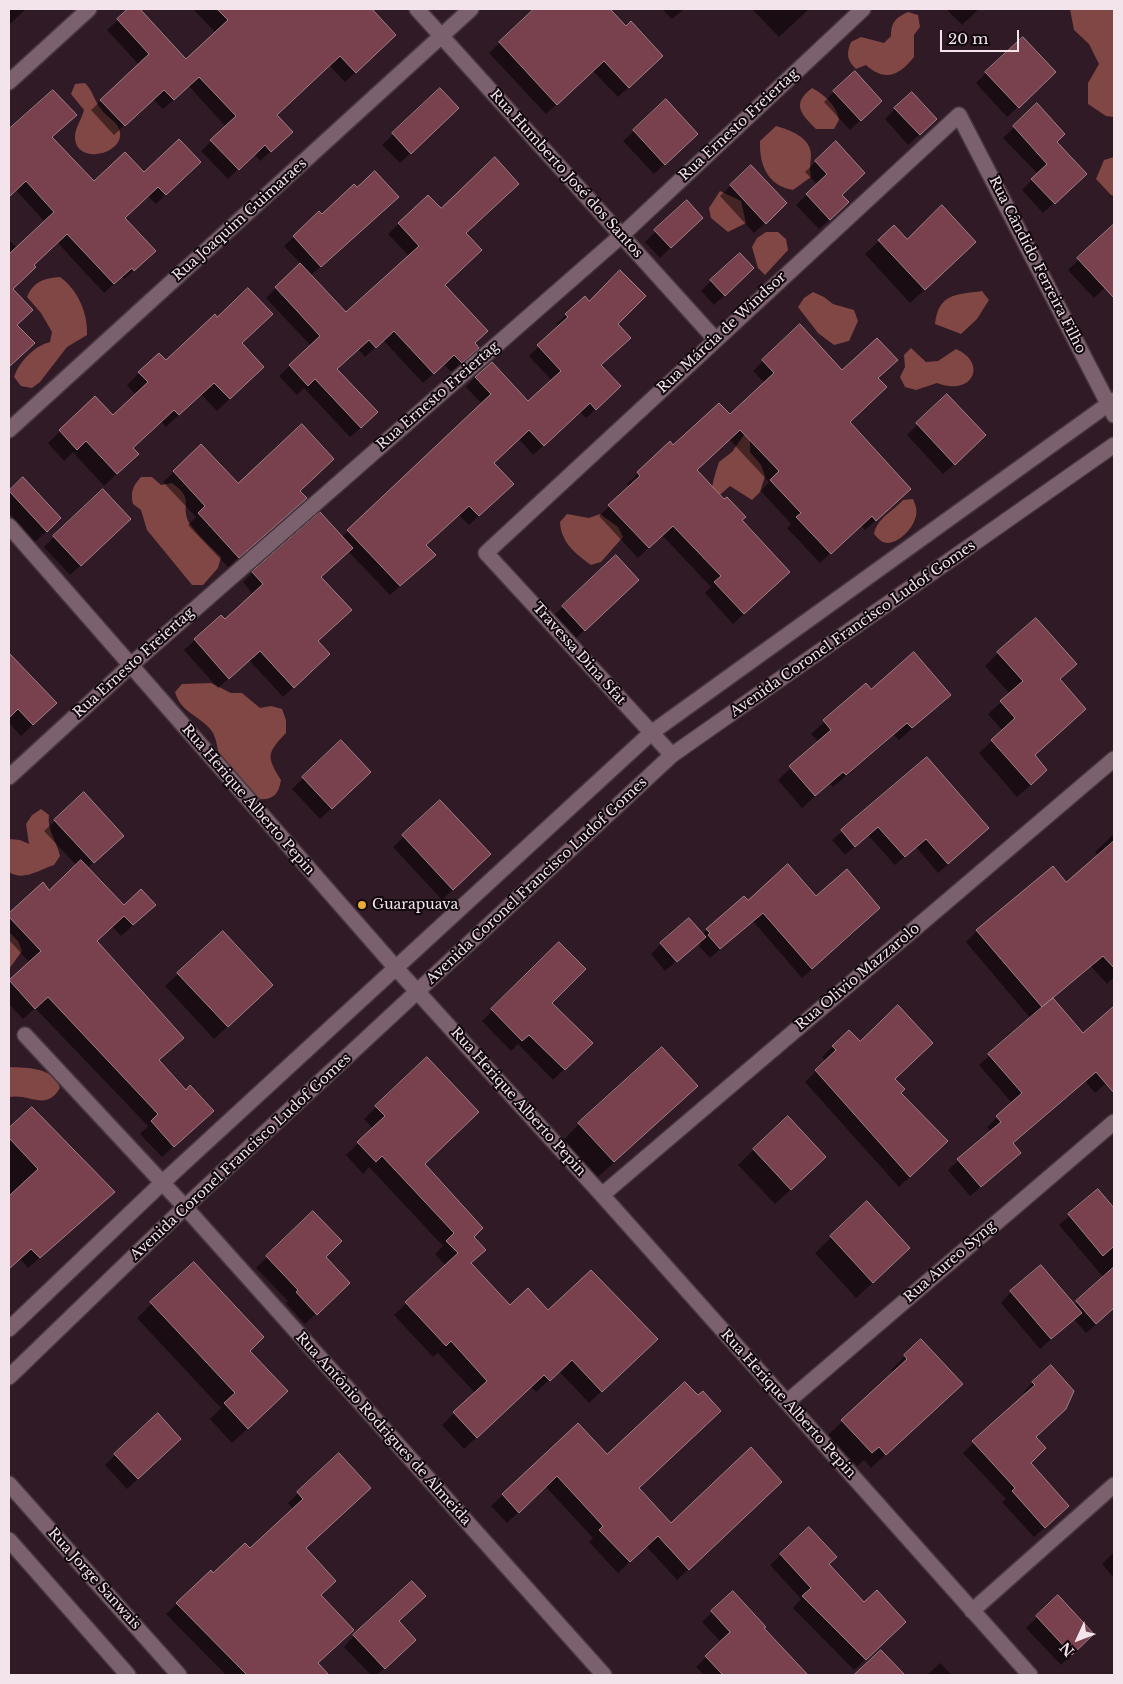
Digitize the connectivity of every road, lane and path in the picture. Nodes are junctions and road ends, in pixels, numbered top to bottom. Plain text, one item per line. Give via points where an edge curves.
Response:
1 (89, 9) edge
2 (417, 9) edge
3 (471, 9) edge
4 (863, 9) edge
5 (442, 36) junction
6 (9, 82) edge
7 (960, 115) joint
8 (622, 235) junction
9 (715, 339) junction
10 (1112, 406) edge
11 (9, 430) edge
12 (1114, 445) edge
13 (9, 526) edge
14 (486, 553) joint
15 (131, 665) junction
16 (651, 733) junction
17 (672, 755) junction
18 (1114, 759) edge
19 (9, 777) edge
20 (395, 967) junction
21 (418, 992) junction
22 (25, 1035) dead end
23 (1114, 1122) edge
24 (162, 1183) junction
25 (602, 1195) junction
26 (185, 1207) junction
27 (9, 1329) edge
28 (9, 1377) edge
29 (786, 1402) junction
30 (9, 1484) edge
31 (1114, 1485) edge
32 (9, 1540) edge
33 (972, 1611) junction
34 (128, 1675) edge
35 (179, 1675) edge
36 (604, 1675) edge
37 (1030, 1675) edge

1 - 6 street
2 - 5 street, Rua Humberto José dos Santos
3 - 5 street, Rua Joaquim Guimaraes
4 - 8 street, Rua Ernesto Freiertag
5 - 8 street, Rua Humberto José dos Santos
5 - 11 street, Rua Joaquim Guimaraes
7 - 9 street, Rua Márcia de Windsor
7 - 10 street, Rua Cândido Ferreira Filho
8 - 9 street, Rua Humberto José dos Santos
8 - 15 street, Rua Ernesto Freiertag
9 - 14 street, Rua Márcia de Windsor
10 - 16 street
12 - 17 street, Avenida Coronel Francisco Ludof Gomes
13 - 15 street, Rua Herique Alberto Pepin
14 - 16 street, Travessa Dina Sfat
15 - 19 street, Rua Ernesto Freiertag
15 - 20 street, Rua Herique Alberto Pepin
16 - 17 street, Travessa Dina Sfat
16 - 20 street
17 - 21 street, Avenida Coronel Francisco Ludof Gomes
18 - 25 street, Rua Olivio Mazzarolo
20 - 21 street, Rua Herique Alberto Pepin
20 - 24 street
21 - 25 street, Rua Herique Alberto Pepin
21 - 26 street, Avenida Coronel Francisco Ludof Gomes
22 - 24 street, Rua Antônio Rodrigues de Almeida
23 - 29 street, Rua Aureo Syng
24 - 26 street, Rua Antônio Rodrigues de Almeida
24 - 27 street
25 - 29 street, Rua Herique Alberto Pepin
26 - 28 street, Avenida Coronel Francisco Ludof Gomes
26 - 36 street, Rua Antônio Rodrigues de Almeida
29 - 33 street, Rua Herique Alberto Pepin
30 - 35 street, Rua Jorge Sanwais
31 - 33 street
32 - 34 street
33 - 37 street, Rua Herique Alberto Pepin

